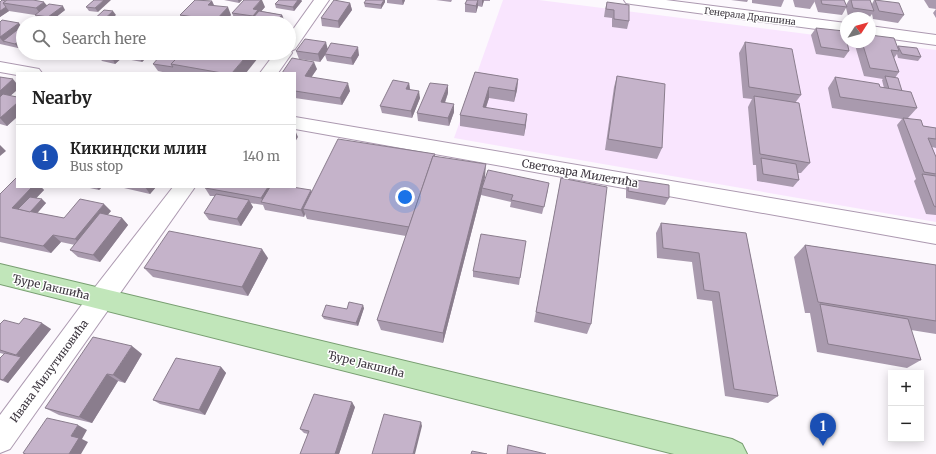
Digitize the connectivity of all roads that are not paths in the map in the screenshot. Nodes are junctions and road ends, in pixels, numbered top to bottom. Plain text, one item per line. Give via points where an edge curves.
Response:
1 (322, 0) edge
2 (630, 0) edge
3 (840, 27) edge
4 (876, 32) edge
5 (296, 36) edge
6 (936, 40) edge
7 (279, 60) edge
8 (0, 67) edge
9 (28, 72) edge
10 (271, 72) edge
11 (296, 123) edge
12 (184, 188) edge
13 (936, 235) edge
14 (0, 274) edge
15 (101, 299) junction
16 (0, 439) edge
17 (732, 454) edge

1 - 5 street
2 - 3 street, Генерала Драпшина
4 - 6 street
7 - 10 street
8 - 9 street
11 - 13 street, Светозара Милетића
12 - 15 street, Ивана Милутиновића
14 - 15 main road, Ђуре Јакшића
15 - 16 street, Ивана Милутиновића
15 - 17 main road, Ђуре Јакшића

